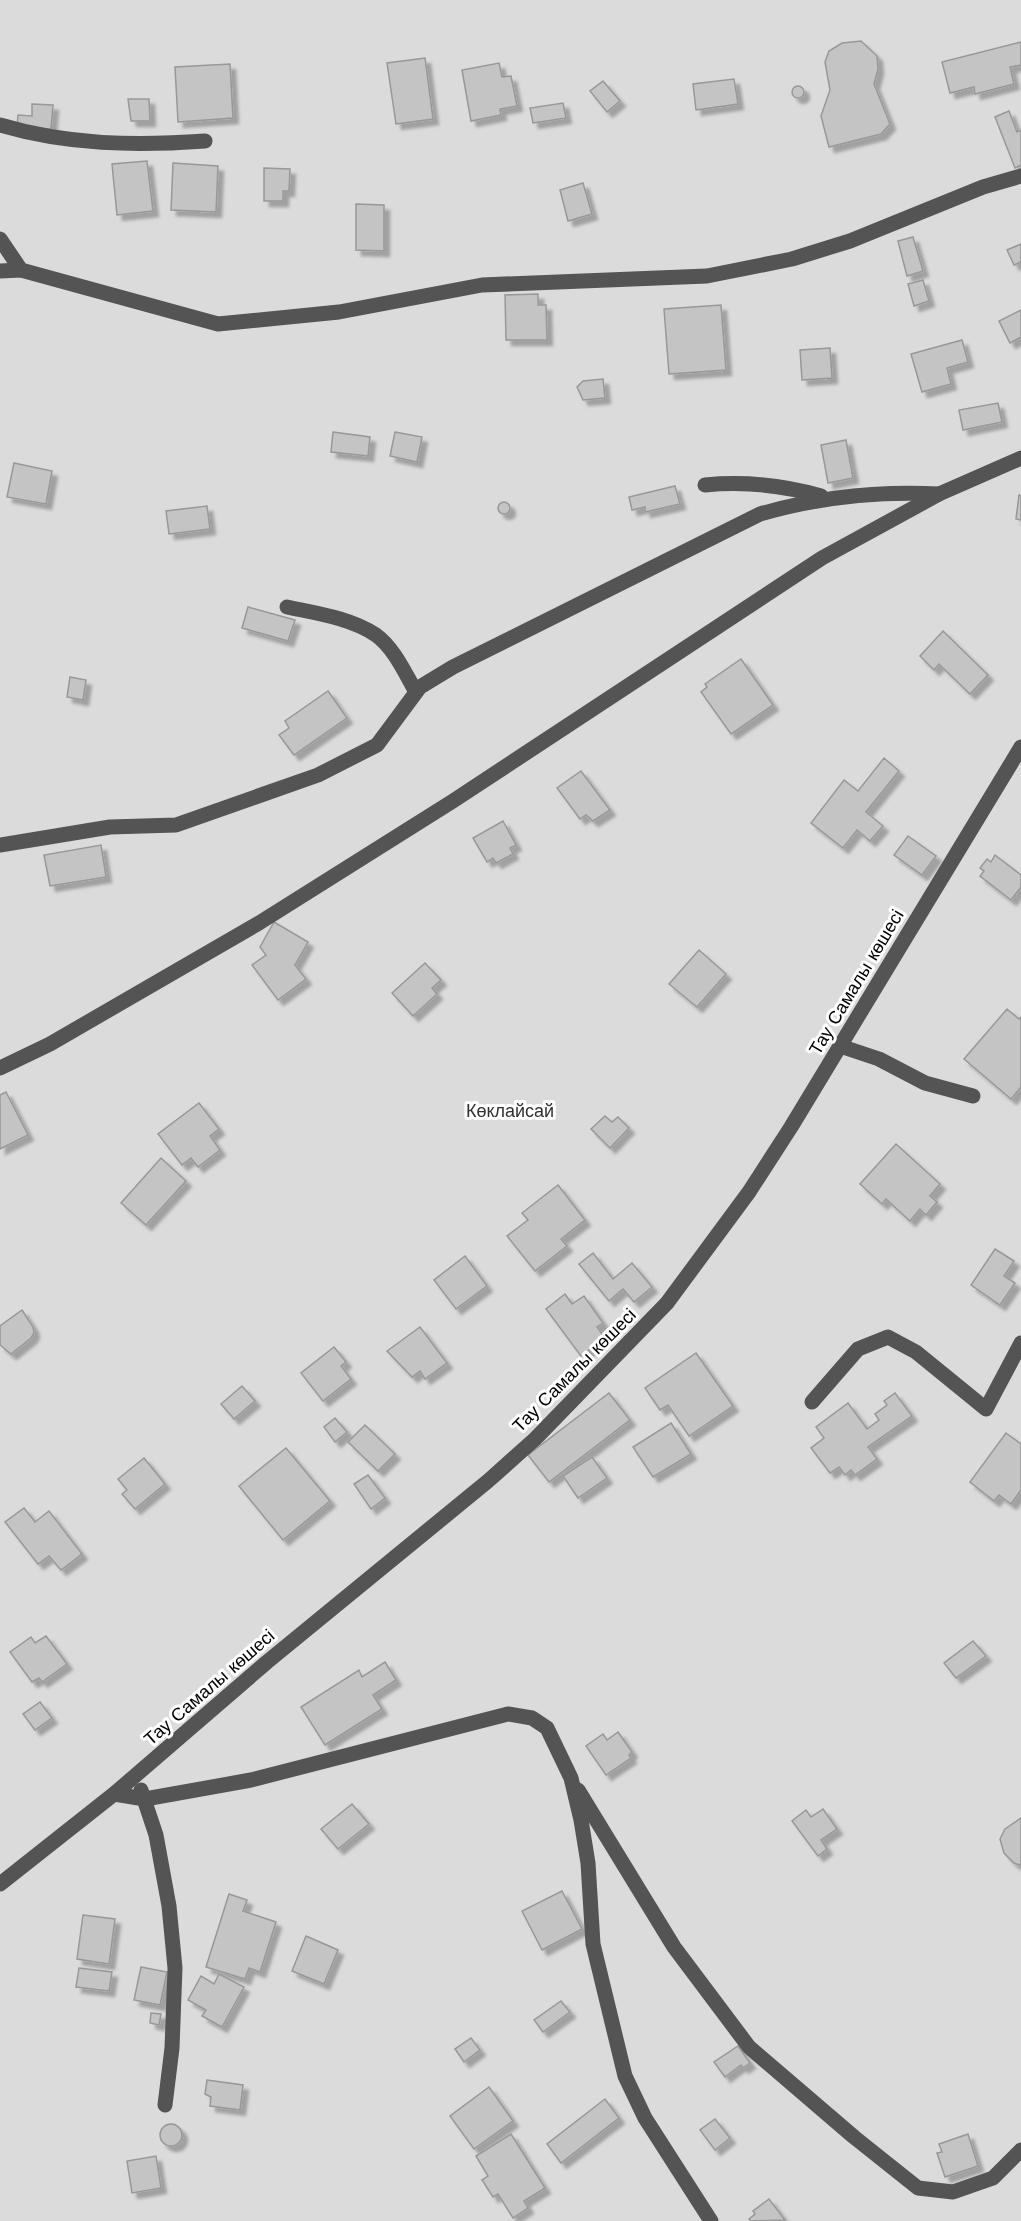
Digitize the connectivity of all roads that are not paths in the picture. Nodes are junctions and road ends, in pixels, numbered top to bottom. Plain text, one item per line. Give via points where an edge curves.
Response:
1 (0, 125) edge
2 (205, 141) dead end
3 (1021, 176) edge
4 (0, 239) edge
5 (21, 270) junction
6 (0, 271) edge
7 (1021, 458) edge
8 (705, 485) dead end
9 (939, 494) junction
10 (830, 498) junction
11 (286, 607) dead end
12 (416, 692) junction
13 (1021, 747) edge
14 (0, 845) edge
15 (840, 1046) junction
16 (0, 1068) edge
17 (973, 1096) dead end
18 (1021, 1343) edge
19 (812, 1402) dead end
20 (134, 1777) junction
21 (572, 1783) junction
22 (114, 1794) junction
23 (145, 1799) junction
24 (0, 1884) edge
25 (165, 2104) dead end
26 (1021, 2150) edge
27 (711, 2221) edge

1 - 2 street via 36,136 142,146
3 - 5 street via 983,187 850,241 792,259 707,276 482,285 339,312 218,324
4 - 5 street
5 - 6 street
7 - 9 street
8 - 10 street via 786,486
9 - 10 street via 900,492
9 - 16 street via 822,558 453,801 259,923 50,1044
10 - 12 street via 806,500 729,528 453,667
11 - 12 street via 349,622 376,635 398,660
12 - 14 street via 377,745 318,775 176,825 110,827
13 - 15 street, Тау Самалы көшесі
15 - 17 street via 879,1059 925,1083
15 - 20 street, Тау Самалы көшесі via 749,1192 667,1304 535,1439 488,1481
18 - 19 street via 986,1409 916,1352 888,1337 858,1349
20 - 22 street, Тау Самалы көшесі
20 - 23 street
21 - 23 street via 547,1728 532,1718 508,1714 250,1780
21 - 26 street via 674,1947 749,2048 837,2122 918,2188 953,2192 993,2178
21 - 27 street via 588,1863 593,1944 625,2076 645,2118
22 - 23 street
22 - 24 street, Тау Самалы көшесі
23 - 25 street via 169,1906 175,1968

